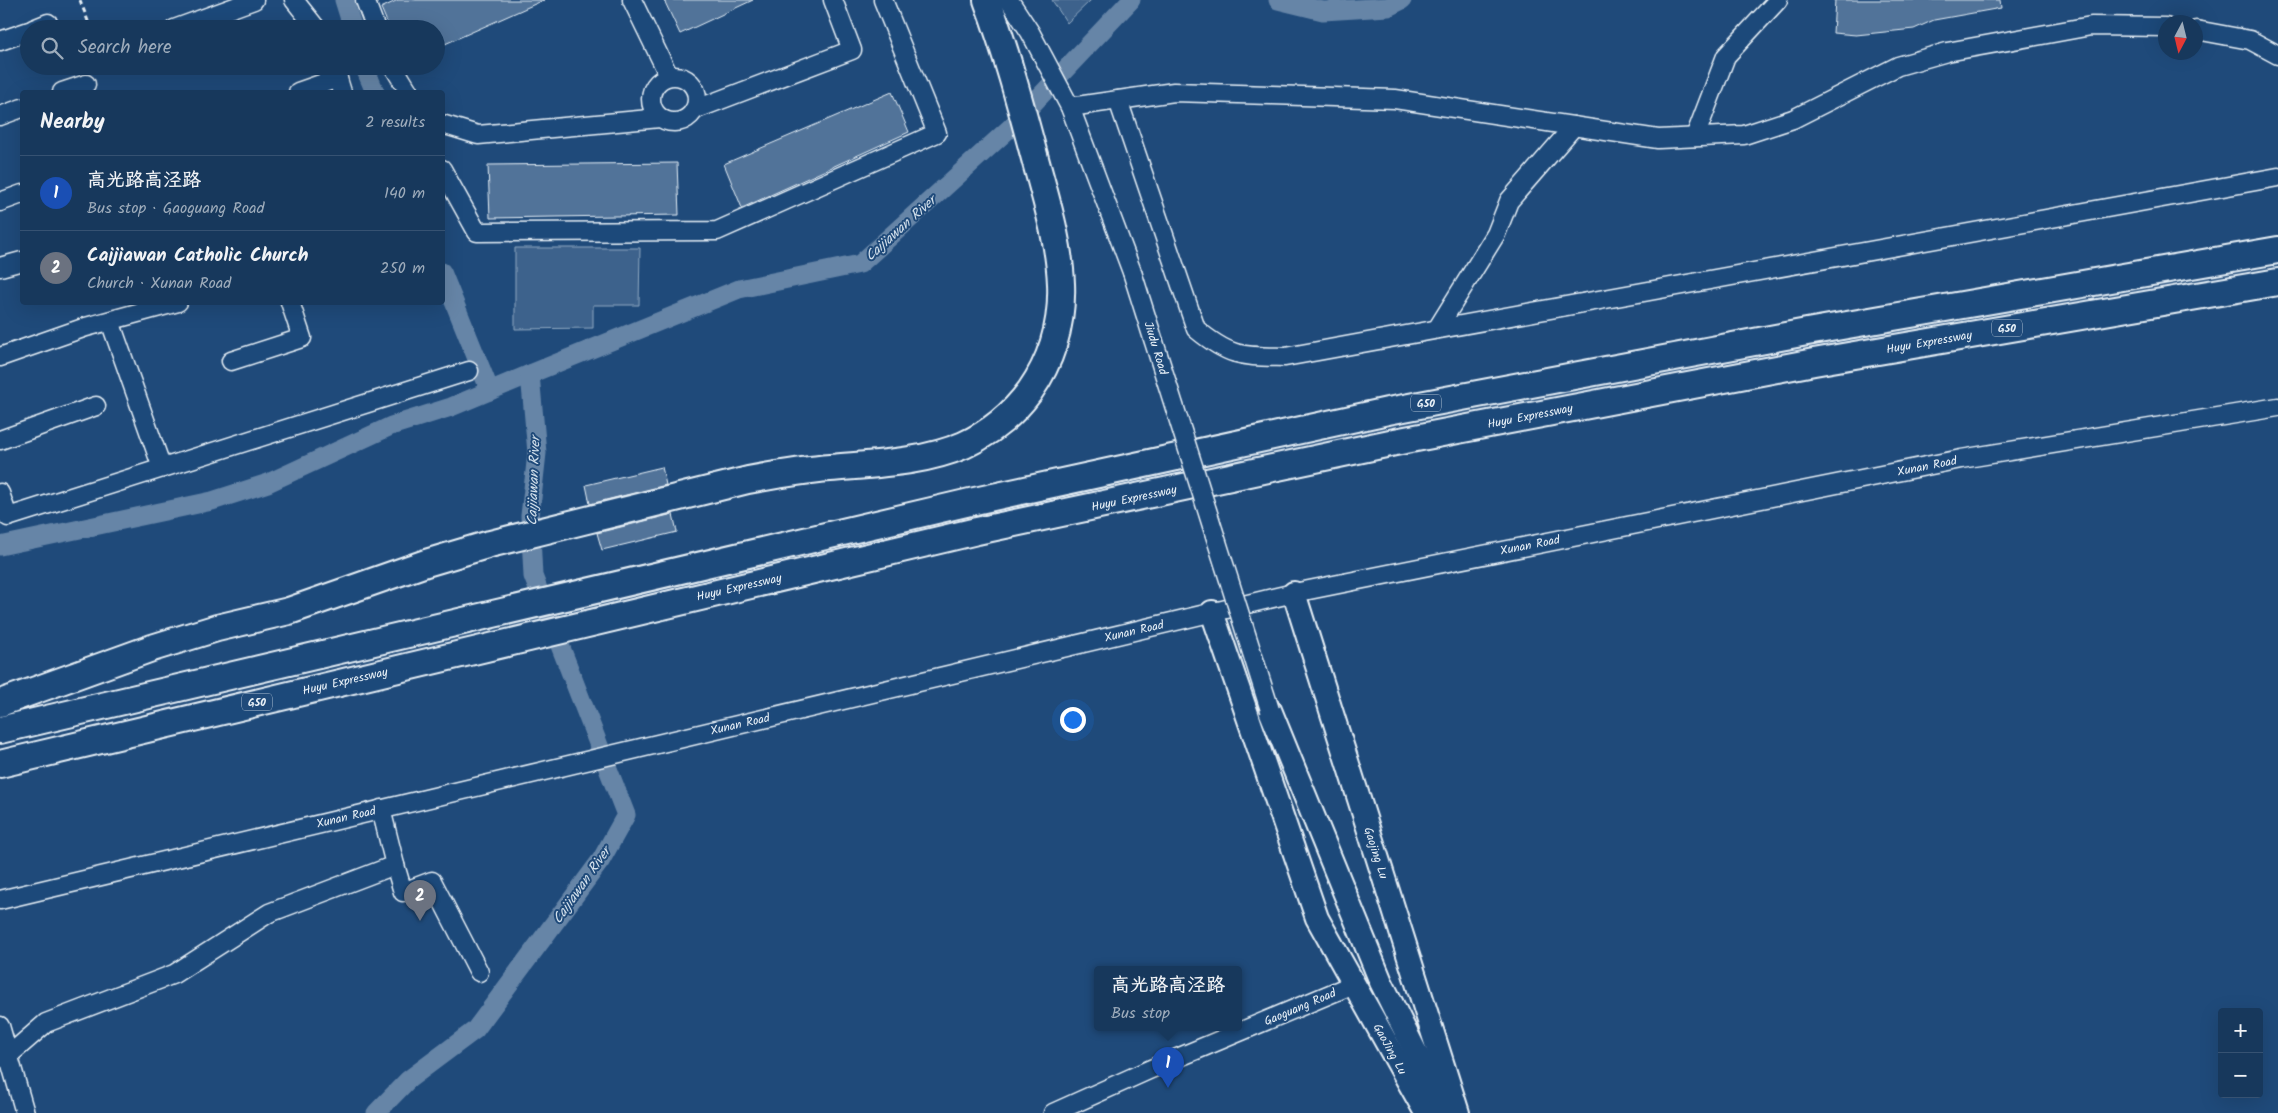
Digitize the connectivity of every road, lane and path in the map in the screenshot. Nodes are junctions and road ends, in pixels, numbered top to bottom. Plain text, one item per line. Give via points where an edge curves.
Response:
1 (80, 0) edge
2 (254, 0) edge
3 (294, 0) edge
4 (365, 0) edge
5 (632, 0) edge
6 (833, 0) edge
7 (883, 0) edge
8 (987, 0) edge
9 (1009, 0) edge
10 (1778, 0) edge
11 (87, 20) edge
12 (199, 20) edge
13 (309, 20) edge
14 (373, 20) edge
15 (2158, 27) edge
16 (2203, 31) edge
17 (20, 33) edge
18 (0, 41) edge
19 (2278, 55) edge
20 (399, 75) edge
21 (668, 76) junction
22 (338, 79) edge
23 (86, 84) dead end
24 (68, 90) edge
25 (304, 90) edge
26 (408, 90) edge
27 (1118, 100) junction
28 (1070, 107) junction
29 (20, 109) edge
30 (694, 110) junction
31 (0, 116) edge
32 (660, 118) junction
33 (445, 125) edge
34 (1574, 126) junction
35 (1695, 137) junction
36 (445, 174) edge
37 (2278, 177) edge
38 (20, 195) edge
39 (0, 202) edge
40 (2278, 250) edge
41 (20, 262) edge
42 (0, 267) edge
43 (2274, 287) edge
44 (167, 305) edge
45 (291, 305) edge
46 (110, 321) junction
47 (1436, 329) junction
48 (0, 357) edge
49 (231, 361) dead end
50 (469, 371) dead end
51 (96, 406) dead end
52 (2278, 407) edge
53 (0, 440) edge
54 (162, 468) junction
55 (0, 493) edge
56 (1294, 593) junction
57 (498, 612) junction
58 (1212, 612) junction
59 (0, 702) edge
60 (1270, 710) joint
61 (0, 725) edge
62 (0, 730) edge
63 (0, 764) edge
64 (380, 809) junction
65 (395, 865) junction
66 (0, 900) edge
67 (479, 972) dead end
68 (1354, 984) junction
69 (0, 1026) edge
70 (4, 1057) edge
71 (25, 1113) edge
72 (1053, 1113) edge
73 (1426, 1113) edge
74 (1446, 1113) edge
75 (1458, 1113) edge

1 - 11 path
2 - 12 street
3 - 13 street
4 - 14 street
5 - 21 street
6 - 30 street via 852,50
7 - 36 street via 937,133 717,231 477,232
8 - 59 highway via 1038,168 1058,252 1062,297 1058,335 1043,372 1020,405 992,430 964,445 933,455 748,480 490,544 289,611 152,648
9 - 28 street, Jiudu Road
10 - 35 street via 1726,56
15 - 35 street via 2091,26 1947,52 1898,66 1793,119 1744,135
16 - 19 street via 2250,40
17 - 18 street
20 - 26 street
21 - 30 street via 683,78 694,88 697,95
21 - 32 street via 656,84 650,98
22 - 25 street
23 - 24 street
27 - 28 street
27 - 34 street via 1174,92 1395,99
27 - 47 street via 1196,330 1217,347 1244,356 1285,356
28 - 60 street, Jiudu Road, bridge via 1132,272
29 - 31 street
30 - 32 street via 683,120
32 - 33 street via 478,135
34 - 35 street via 1658,139
34 - 47 street via 1509,201 1496,234
37 - 47 street
38 - 39 street
40 - 57 highway, G50 via 1797,334 1388,411 970,502
41 - 42 street
43 - 63 highway, Huyu Expressway / G50 via 1736,377 1395,442 1006,525
44 - 46 street
45 - 49 street via 302,338
46 - 48 street
46 - 54 street
50 - 54 street
51 - 53 street
52 - 56 street, Xunan Road via 1961,459
54 - 55 street via 8,517
56 - 58 street, Xunan Road
56 - 75 main road, Gaojing Lu
57 - 61 highway
57 - 62 highway, G50
58 - 64 street, Xunan Road
58 - 68 main road, GaoJing Lu via 1318,918
60 - 74 main road, Gaojing Lu via 1381,982
64 - 65 street
64 - 66 street, Xunan Road
65 - 67 street via 403,892 432,881
65 - 70 street via 269,913 174,974 46,1023
68 - 72 street, Gaoguang Road
68 - 73 main road, GaoJing Lu
69 - 70 street
70 - 71 street

